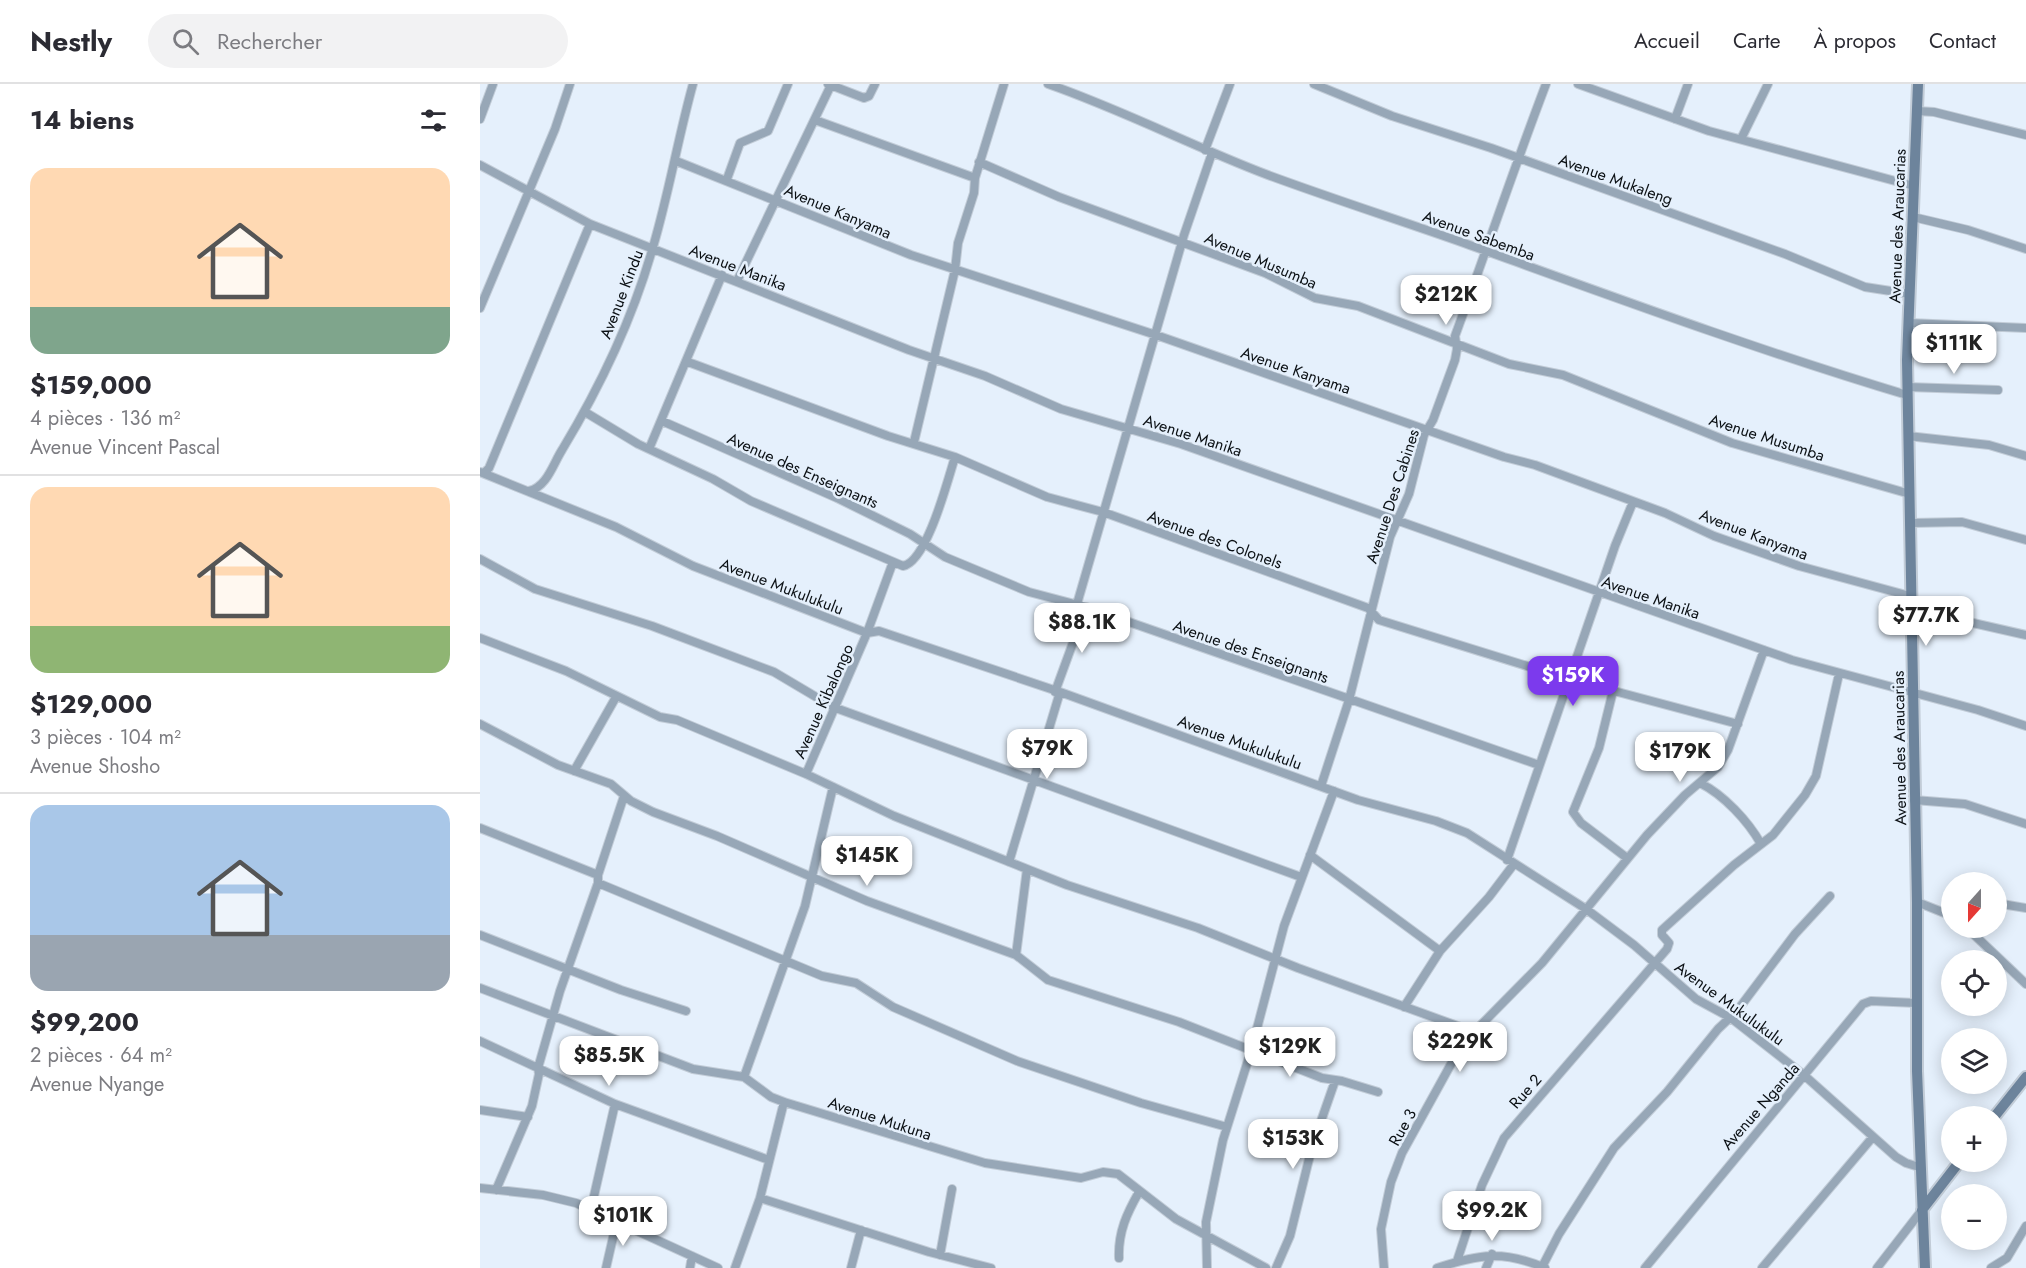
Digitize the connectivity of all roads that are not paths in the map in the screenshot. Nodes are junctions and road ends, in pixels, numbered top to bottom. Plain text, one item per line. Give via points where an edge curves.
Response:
1 (493, 84) edge
2 (570, 84) edge
3 (693, 84) edge
4 (788, 84) edge
5 (875, 84) edge
6 (1005, 84) edge
7 (1048, 84) edge
8 (1230, 84) edge
9 (1314, 84) edge
10 (1546, 84) edge
11 (1578, 84) edge
12 (1688, 84) edge
13 (1768, 84) edge
14 (1918, 84) edge
15 (829, 85) edge
16 (1917, 111) junction
17 (480, 119) edge
18 (1675, 119) junction
19 (815, 120) junction
20 (2026, 135) edge
21 (1741, 139) junction
22 (1208, 151) junction
23 (1518, 158) junction
24 (676, 161) junction
25 (979, 162) junction
26 (480, 165) edge
27 (975, 178) junction
28 (727, 180) junction
29 (1914, 186) junction
30 (528, 191) junction
31 (775, 199) junction
32 (1912, 217) junction
33 (590, 224) junction
34 (1183, 243) junction
35 (653, 248) junction
36 (2026, 249) edge
37 (1486, 251) junction
38 (955, 270) junction
39 (722, 275) junction
40 (737, 281) junction
41 (1910, 294) junction
42 (480, 308) edge
43 (1909, 323) junction
44 (2026, 328) edge
45 (1156, 335) junction
46 (1456, 344) junction
47 (933, 358) junction
48 (688, 362) junction
49 (1998, 390) dead end
50 (1907, 391) junction
51 (585, 412) junction
52 (662, 421) junction
53 (1128, 428) junction
54 (1426, 431) junction
55 (1908, 436) junction
56 (914, 442) junction
57 (649, 449) junction
58 (2026, 456) edge
59 (955, 457) junction
60 (482, 472) edge
61 (528, 491) junction
62 (1910, 494) junction
63 (1633, 502) junction
64 (1103, 512) junction
65 (1397, 520) junction
66 (1911, 523) junction
67 (2026, 540) edge
68 (923, 543) junction
69 (480, 559) edge
70 (893, 562) junction
71 (1599, 593) junction
72 (1910, 596) junction
73 (1082, 605) junction
74 (1371, 611) junction
75 (1911, 613) junction
76 (867, 633) junction
77 (2026, 634) edge
78 (480, 638) edge
79 (1764, 650) junction
80 (1839, 674) junction
81 (1569, 679) junction
82 (1613, 691) junction
83 (1058, 692) junction
84 (1913, 692) junction
85 (616, 697) junction
86 (1349, 700) junction
87 (833, 707) junction
88 (480, 723) edge
89 (1738, 723) junction
90 (2026, 726) edge
91 (1539, 765) junction
92 (574, 771) junction
93 (806, 774) junction
94 (1034, 779) junction
95 (1700, 783) junction
96 (1321, 786) junction
97 (833, 787) junction
98 (1334, 791) junction
99 (624, 796) junction
100 (1914, 800) junction
101 (2026, 824) edge
102 (480, 828) edge
103 (1761, 844) junction
104 (1310, 855) junction
105 (1627, 858) junction
106 (1009, 862) junction
107 (1510, 862) junction
108 (1027, 869) junction
109 (813, 877) junction
110 (1301, 877) junction
111 (598, 879) junction
112 (1830, 896) dead end
113 (1917, 902) junction
114 (2007, 905) edge
115 (2026, 908) edge
116 (1586, 909) junction
117 (1941, 911) edge
118 (480, 935) edge
119 (1978, 938) edge
120 (1440, 951) junction
121 (1016, 955) junction
122 (1277, 960) junction
123 (785, 962) junction
124 (1655, 963) junction
125 (568, 968) junction
126 (2026, 984) edge
127 (480, 988) edge
128 (1916, 1003) junction
129 (1404, 1007) junction
130 (686, 1011) dead end
131 (552, 1015) junction
132 (1731, 1018) junction
133 (1474, 1032) junction
134 (480, 1041) edge
135 (1251, 1051) junction
136 (538, 1068) junction
137 (1805, 1076) junction
138 (744, 1077) junction
139 (2026, 1077) edge
140 (1335, 1081) junction
141 (1378, 1092) dead end
142 (784, 1102) junction
143 (615, 1104) junction
144 (2003, 1106) edge
145 (480, 1110) edge
146 (528, 1117) junction
147 (1227, 1127) junction
148 (1872, 1138) junction
149 (769, 1160) junction
150 (1919, 1167) junction
151 (1951, 1172) edge
152 (480, 1188) edge
153 (496, 1190) junction
154 (952, 1190) dead end
155 (1140, 1191) junction
156 (759, 1198) junction
157 (591, 1209) junction
158 (1922, 1210) junction
159 (617, 1220) junction
160 (2026, 1226) edge
161 (861, 1230) junction
162 (1207, 1236) junction
163 (1492, 1254) junction
164 (940, 1255) junction
165 (692, 1256) junction
166 (1119, 1258) dead end
167 (1457, 1261) junction
168 (1539, 1267) edge
169 (606, 1268) edge
170 (690, 1268) edge
171 (718, 1268) edge
172 (735, 1268) edge
173 (851, 1268) edge
174 (992, 1268) edge
175 (1207, 1268) edge
176 (1266, 1268) edge
177 (1276, 1268) edge
178 (1384, 1268) edge
179 (1437, 1268) edge
180 (1485, 1268) edge
181 (1645, 1268) edge
182 (1762, 1268) edge
183 (1877, 1268) edge
184 (1925, 1268) edge
185 (1991, 1268) edge

1 - 17 street
2 - 30 street
3 - 24 street, Avenue Kindu
4 - 28 street via 768,131 740,143
5 - 15 street via 869,96 862,98
6 - 25 street
7 - 22 street, Avenue Sabemba
8 - 22 street
9 - 23 street, Avenue Mukaleng via 1392,116
10 - 23 street, Avenue Des Cabines
11 - 18 street
12 - 18 street
13 - 21 street
14 - 16 street, Avenue des Araucarias
15 - 19 street
16 - 20 street
16 - 29 street, Avenue des Araucarias
18 - 21 street
19 - 27 street
19 - 31 street
21 - 29 street
22 - 34 street
22 - 37 street, Avenue Sabemba
23 - 37 street, Avenue Des Cabines
23 - 41 street, Avenue Mukaleng via 1785,254 1865,287
24 - 28 street, Avenue Kanyama
24 - 35 street, Avenue Kindu
25 - 27 street
25 - 34 street, Avenue Musumba via 1059,197
26 - 30 street, Avenue Manika
27 - 38 street
28 - 31 street, Avenue Kanyama
29 - 32 street, Avenue des Araucarias
30 - 33 street, Avenue Manika
30 - 42 street
31 - 38 street, Avenue Kanyama
31 - 40 street
32 - 36 street
32 - 41 street, Avenue des Araucarias
33 - 35 street, Avenue Manika
33 - 60 street via 489,468
34 - 45 street
34 - 46 street, Avenue Musumba via 1265,273 1315,298 1358,306
35 - 39 street, Avenue Manika
35 - 51 street, Avenue Kindu via 636,300
37 - 46 street, Avenue Des Cabines via 1455,336
37 - 50 street, Avenue Sabemba via 1573,284
38 - 45 street, Avenue Kanyama
38 - 47 street
39 - 40 street, Avenue Manika
39 - 48 street
40 - 47 street, Avenue Manika
41 - 43 street, Avenue des Araucarias
43 - 44 street
43 - 50 street, Avenue des Araucarias
45 - 53 street
45 - 54 street, Avenue Kanyama
46 - 54 street, Avenue Des Cabines via 1451,373
46 - 62 street, Avenue Musumba via 1509,364 1563,375 1732,443
47 - 53 street, Avenue Manika via 1041,402
47 - 56 street
48 - 52 street
48 - 56 street, Avenue des Colonels via 888,436
49 - 50 street, Avenue Sabemba
50 - 55 street, Avenue des Araucarias
51 - 57 street
51 - 61 street, Avenue Kindu via 542,486
52 - 57 street
52 - 68 street, Avenue des Enseignants via 837,498
53 - 64 street
53 - 65 street, Avenue Manika
54 - 63 street, Avenue Kanyama via 1528,462
54 - 65 street, Avenue Des Cabines via 1409,494
55 - 58 street via 1989,445
55 - 62 street, Avenue des Araucarias
56 - 59 street, Avenue des Colonels
57 - 70 street via 760,505
59 - 64 street, Avenue des Colonels via 1047,497
59 - 68 street
60 - 61 street, Avenue Mukulukulu
61 - 76 street, Avenue Mukulukulu via 616,527 693,566
62 - 66 street, Avenue des Araucarias
63 - 71 street
63 - 72 street, Avenue Kanyama via 1799,566
64 - 73 street
64 - 74 street, Avenue des Colonels
65 - 71 street, Avenue Manika
65 - 74 street, Avenue Des Cabines
66 - 67 street via 1962,522
66 - 72 street, Avenue des Araucarias
68 - 70 street via 909,565
68 - 73 street, Avenue des Enseignants via 945,557 1029,592
69 - 87 street via 535,589 652,626 774,672
70 - 76 street, Avenue Kibalongo
71 - 79 street, Avenue Manika
71 - 81 street
72 - 75 street, Avenue des Araucarias
73 - 83 street
73 - 86 street, Avenue des Enseignants
74 - 81 street, Avenue des Colonels via 1378,620
74 - 86 street, Avenue Des Cabines
75 - 77 street
75 - 84 street, Avenue des Araucarias
76 - 83 street, Avenue Mukulukulu via 879,631
76 - 87 street, Avenue Kibalongo
78 - 85 street via 566,671
79 - 80 street, Avenue Manika
79 - 89 street, Rue 3
80 - 84 street, Avenue Manika
80 - 103 street via 1814,782 1776,832
81 - 82 street, Avenue des Colonels
81 - 91 street
82 - 89 street, Avenue des Colonels
82 - 105 street via 1599,748 1573,812 1581,823
83 - 94 street
83 - 96 street, Avenue Mukulukulu
84 - 90 street, Avenue Manika
84 - 100 street, Avenue des Araucarias
85 - 92 street
85 - 93 street
86 - 91 street, Avenue des Enseignants
86 - 96 street, Avenue Des Cabines
87 - 93 street, Avenue Kibalongo
87 - 94 street
88 - 92 street
89 - 95 street, Rue 3 via 1725,758
91 - 107 street
92 - 99 street via 611,784
93 - 97 street
94 - 106 street
94 - 110 street
95 - 103 street via 1724,799
95 - 105 street, Rue 3
96 - 98 street, Avenue Mukulukulu
97 - 106 street
97 - 109 street
98 - 104 street
98 - 107 street, Avenue Mukulukulu via 1451,826
99 - 109 street via 653,812
99 - 111 street
100 - 101 street via 1965,804
100 - 113 street, Avenue des Araucarias
102 - 111 street
103 - 124 street, Rue 2 via 1662,930 1669,945
104 - 110 street
104 - 120 street
105 - 116 street, Rue 3
106 - 108 street
107 - 116 street, Avenue Mukulukulu
107 - 120 street via 1494,892
108 - 121 street
108 - 122 street via 1198,928
109 - 121 street via 918,921
109 - 123 street
110 - 122 street
111 - 123 street
111 - 125 street
112 - 132 street via 1795,934
113 - 117 street
113 - 128 street, Avenue des Araucarias
114 - 115 street
116 - 124 street, Avenue Mukulukulu
116 - 133 street, Rue 3 via 1536,970
118 - 125 street
119 - 126 street
120 - 129 street
121 - 135 street via 1048,980 1149,1011
122 - 129 street
122 - 135 street
123 - 138 street
123 - 147 street via 856,983 887,1004 1017,1061 1151,1107
124 - 132 street, Avenue Mukulukulu via 1696,999
124 - 167 street, Rue 2 via 1504,1138 1482,1185
125 - 130 street
125 - 131 street
127 - 131 street, Avenue Mukuna
128 - 137 street, Avenue Nganda via 1863,1004
128 - 150 street, Avenue des Araucarias
129 - 133 street
131 - 136 street
131 - 138 street, Avenue Mukuna via 693,1069
132 - 137 street, Avenue Mukulukulu
132 - 168 street via 1614,1148
133 - 178 street, Rue 3 via 1456,1055 1397,1164 1381,1228
134 - 136 street
135 - 140 street
135 - 147 street
136 - 143 street
136 - 146 street
137 - 148 street, Avenue Mukulukulu
137 - 181 street, Avenue Nganda
138 - 142 street, Avenue Mukuna
139 - 144 street
140 - 141 street
140 - 177 street via 1311,1147 1290,1236
142 - 149 street
142 - 155 street, Avenue Mukuna via 985,1163 1081,1178 1113,1173
143 - 149 street
143 - 157 street
145 - 146 street
146 - 153 street
147 - 162 street via 1208,1204
148 - 150 street, Avenue Mukulukulu via 1901,1161
148 - 182 street
149 - 156 street
150 - 158 street, Avenue des Araucarias
151 - 158 street
152 - 153 street
153 - 157 street via 560,1198
154 - 164 street
155 - 162 street, Avenue Mukuna
155 - 166 street via 1121,1228
156 - 161 street
156 - 172 street
157 - 159 street
158 - 183 street
158 - 184 street, Avenue des Araucarias
159 - 165 street
159 - 169 street
160 - 185 street via 2007,1258
161 - 164 street
161 - 173 street
162 - 175 street
162 - 176 street, Avenue Mukuna
163 - 167 street
163 - 168 street via 1508,1255
163 - 180 street
164 - 174 street
165 - 170 street
165 - 171 street
167 - 179 street

